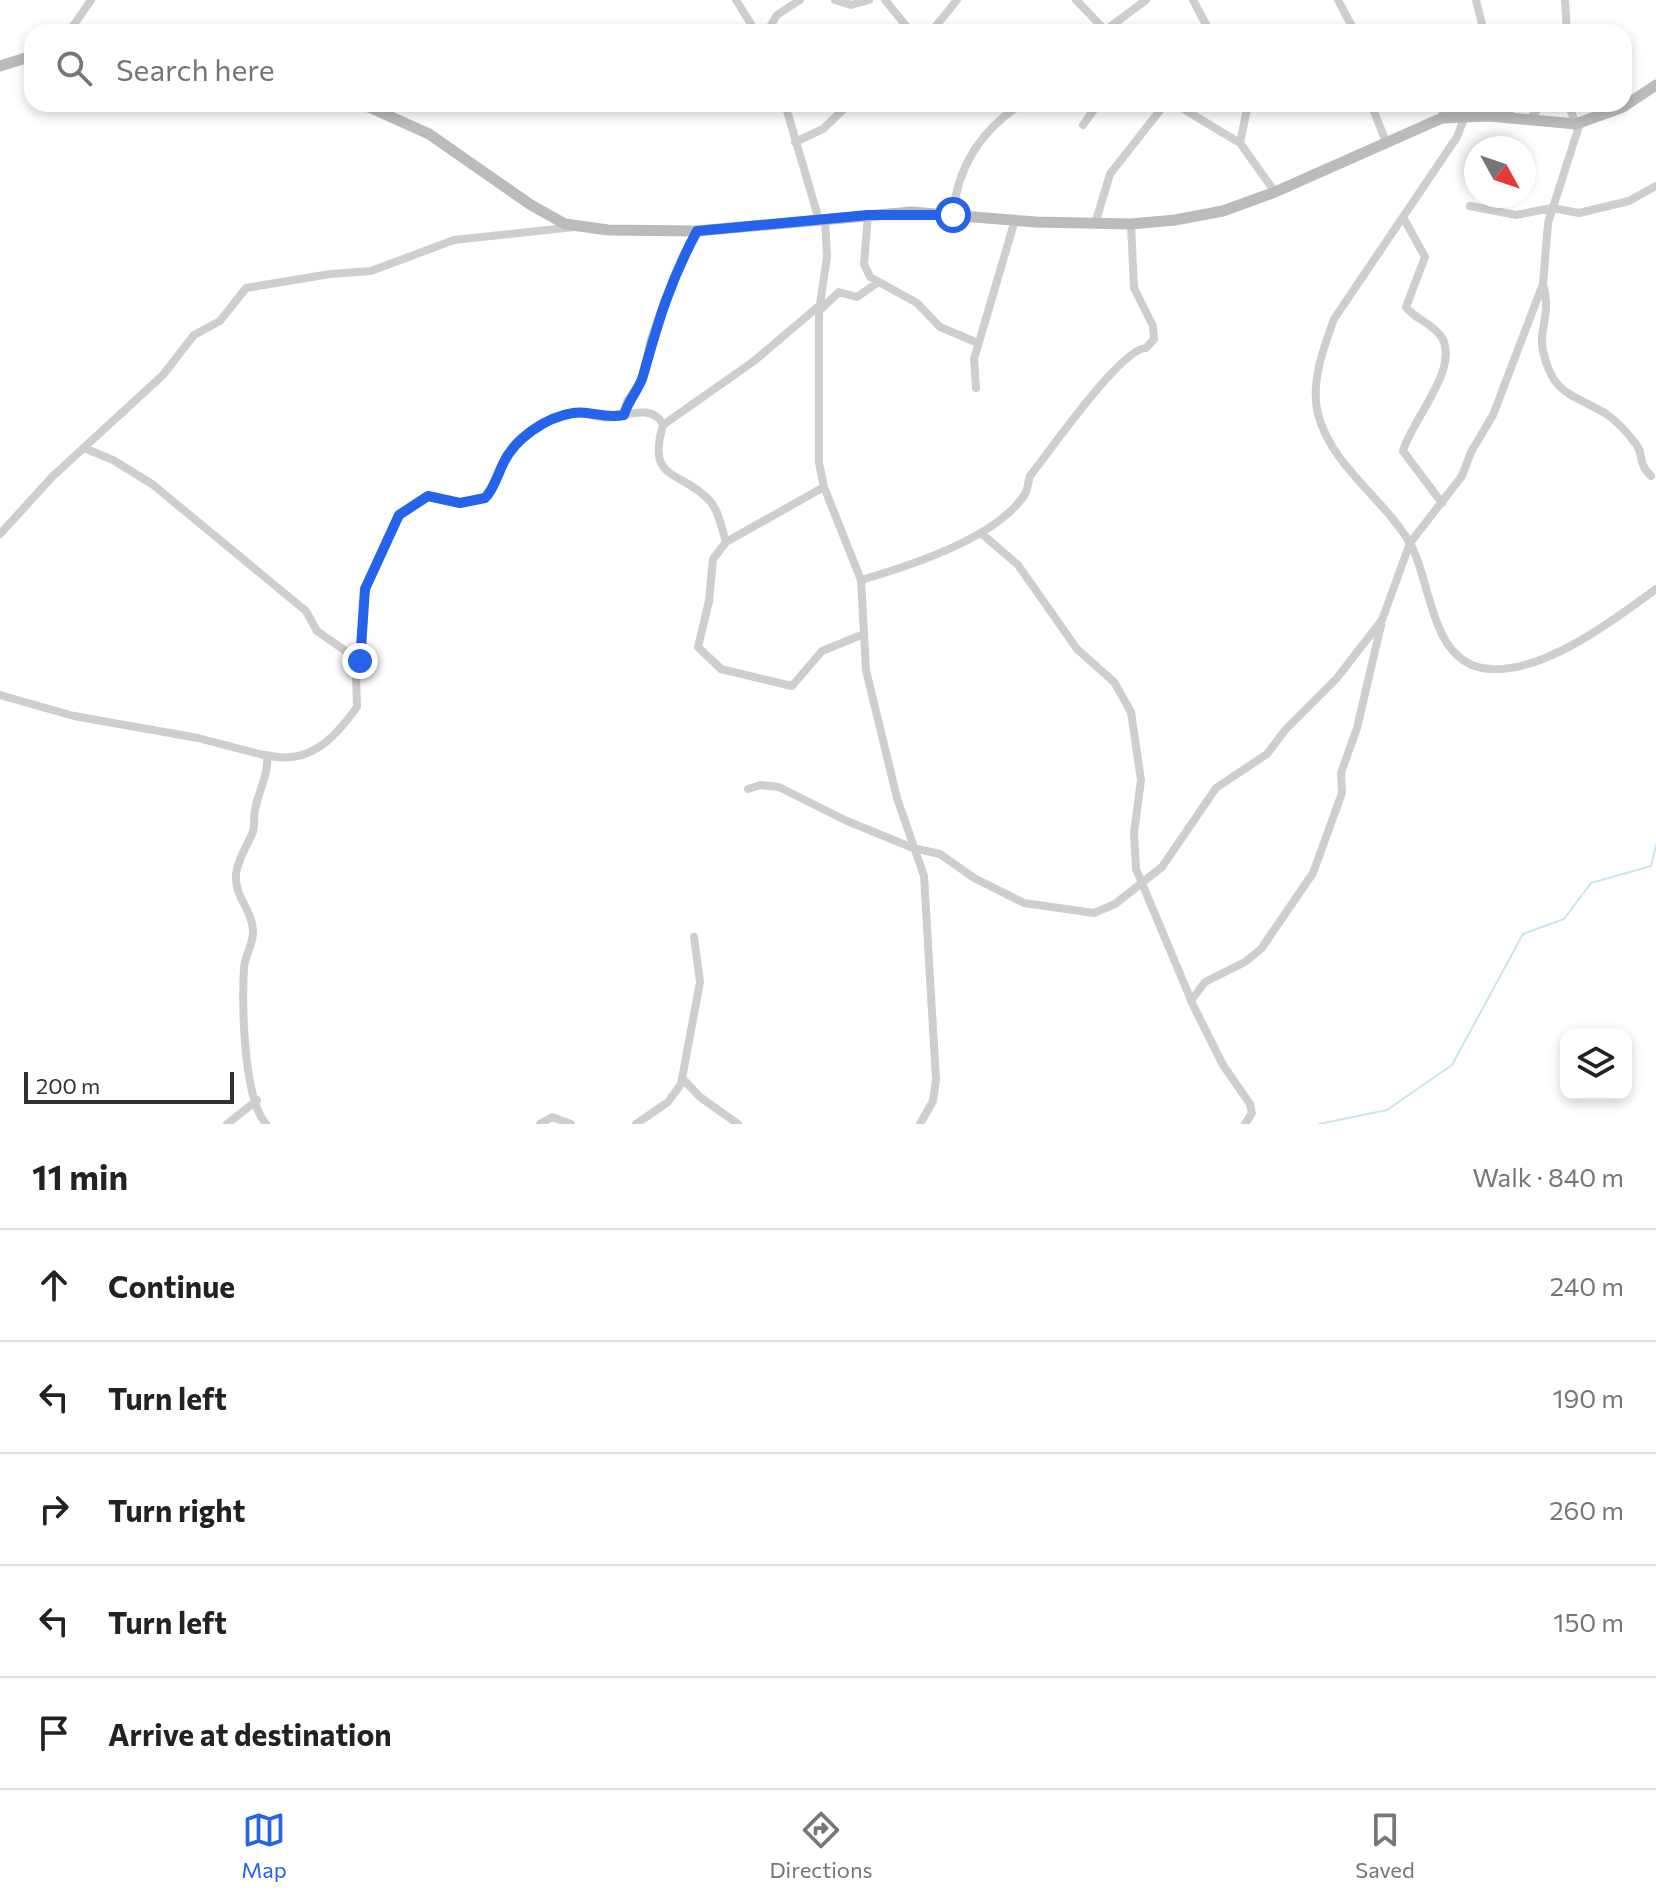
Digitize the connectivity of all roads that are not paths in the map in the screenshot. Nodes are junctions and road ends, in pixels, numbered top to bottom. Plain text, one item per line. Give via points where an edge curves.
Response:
1 (91, 0) edge
2 (736, 0) edge
3 (800, 0) edge
4 (835, 0) edge
5 (869, 0) edge
6 (885, 0) edge
7 (957, 0) edge
8 (1076, 0) edge
9 (1146, 0) edge
10 (1193, 0) edge
11 (1338, 0) edge
12 (1476, 0) edge
13 (1565, 0) edge
14 (74, 24) edge
15 (751, 24) edge
16 (772, 24) edge
17 (904, 24) edge
18 (938, 24) edge
19 (1098, 24) edge
20 (1114, 24) edge
21 (1206, 24) edge
22 (1351, 24) edge
23 (1482, 24) edge
24 (1566, 24) edge
25 (24, 58) edge
26 (0, 66) edge
27 (1656, 85) edge
28 (1632, 101) edge
29 (380, 112) edge
30 (787, 112) edge
31 (841, 112) edge
32 (1011, 112) edge
33 (1092, 112) edge
34 (1159, 112) edge
35 (1190, 112) edge
36 (1246, 112) edge
37 (1374, 112) edge
38 (1443, 112) edge
39 (1510, 112) edge
40 (1536, 112) edge
41 (1572, 112) edge
42 (1609, 112) edge
43 (1465, 116) junction
44 (1442, 118) junction
45 (1512, 118) junction
46 (1529, 120) junction
47 (1578, 123) junction
48 (1083, 125) dead end
49 (795, 142) junction
50 (1386, 142) junction
51 (1240, 143) junction
52 (1656, 186) edge
53 (1275, 192) junction
54 (1500, 208) edge
55 (1552, 208) junction
56 (868, 215) junction
57 (953, 215) junction
58 (822, 219) junction
59 (1404, 219) junction
60 (1015, 220) junction
61 (1095, 224) junction
62 (1131, 224) junction
63 (574, 227) junction
64 (697, 231) junction
65 (877, 283) junction
66 (1543, 284) junction
67 (819, 308) junction
68 (978, 343) junction
69 (976, 388) dead end
70 (624, 415) junction
71 (663, 425) junction
72 (84, 448) junction
73 (1651, 476) dead end
74 (824, 487) junction
75 (1442, 503) junction
76 (981, 533) junction
77 (0, 534) edge
78 (726, 542) junction
79 (1410, 543) junction
80 (861, 580) junction
81 (1656, 589) edge
82 (1382, 620) junction
83 (864, 634) junction
84 (360, 661) junction
85 (0, 695) edge
86 (266, 755) junction
87 (748, 789) dead end
88 (913, 848) junction
89 (1141, 881) junction
90 (694, 937) dead end
91 (1191, 1001) junction
92 (682, 1078) junction
93 (257, 1100) junction
94 (227, 1124) edge
95 (266, 1124) edge
96 (540, 1124) edge
97 (571, 1124) edge
98 (636, 1124) edge
99 (738, 1124) edge
100 (920, 1124) edge
101 (1245, 1124) edge

1 - 14 street
2 - 15 street
3 - 16 street
4 - 5 street via 851,5
6 - 17 street
7 - 18 street
8 - 19 street
9 - 20 street
10 - 21 street
11 - 22 street
12 - 23 street
13 - 24 street
25 - 26 street
27 - 28 street
29 - 63 street via 429,134 531,205
30 - 49 street
31 - 49 street via 823,129
32 - 57 street via 965,163 955,188
33 - 48 street
34 - 61 street via 1110,174
35 - 51 street
36 - 51 street
37 - 50 street
38 - 44 street
39 - 45 street
40 - 46 street
41 - 47 street
42 - 47 street
43 - 44 street
43 - 45 street
43 - 59 street
44 - 50 street
45 - 46 street
46 - 47 street
47 - 55 street
49 - 58 street
50 - 53 street
51 - 53 street
52 - 55 street via 1629,201 1579,213
53 - 62 street via 1223,211
54 - 55 street via 1516,215
55 - 66 street
56 - 57 street
56 - 58 street
56 - 65 street via 864,264
57 - 60 street
58 - 64 street
58 - 67 street via 827,257
59 - 75 street via 1425,257 1406,307 1440,335 1445,359 1442,377 1403,451
59 - 79 street via 1334,319 1323,348 1317,411 1336,452
60 - 61 street
60 - 68 street
61 - 62 street
62 - 76 street via 1134,288 1154,339 1105,378 1030,476 1025,494
63 - 64 street
63 - 72 street via 454,240 371,271 249,287 220,321 194,335 163,375
64 - 70 street via 673,278 643,379
65 - 67 street via 857,297 839,292
65 - 68 street via 917,303 940,327
66 - 73 street via 1548,309 1543,350 1558,385 1571,398 1611,418 1638,446 1641,466
66 - 75 street via 1488,427
67 - 71 street
67 - 74 street via 818,427
68 - 69 street
70 - 71 street via 651,414
70 - 84 street via 572,413 549,422 509,453 485,498 460,503 432,495 405,509 365,589
71 - 78 street via 656,448 663,467 712,504
72 - 77 street
72 - 84 street via 152,484 306,611 317,631
74 - 78 street
74 - 80 street
75 - 79 street
76 - 80 street via 936,555
76 - 89 street via 1018,565 1077,649 1114,682 1131,712 1141,780 1134,853
78 - 83 street via 713,559 697,643 721,669 792,686 822,651
79 - 81 street via 1440,632 1457,652 1485,668 1559,652
79 - 82 street
80 - 83 street
82 - 89 street via 1267,754 1216,788 1165,863
82 - 91 street via 1341,773 1342,793 1313,873 1261,949 1205,982
83 - 88 street via 866,670
84 - 86 street via 357,707 329,742 294,758
85 - 86 street via 74,716
86 - 93 street via 253,832 236,877 241,902 252,919 242,1033
87 - 88 street via 779,787
88 - 89 street via 940,854 1029,905 1094,913 1115,904
88 - 100 street via 924,876 936,1060 934,1095
89 - 91 street
90 - 92 street via 700,982
91 - 101 street via 1223,1065 1250,1104 1252,1113
92 - 98 street via 668,1102
92 - 99 street
93 - 94 street
93 - 95 street
96 - 97 street via 552,1117

